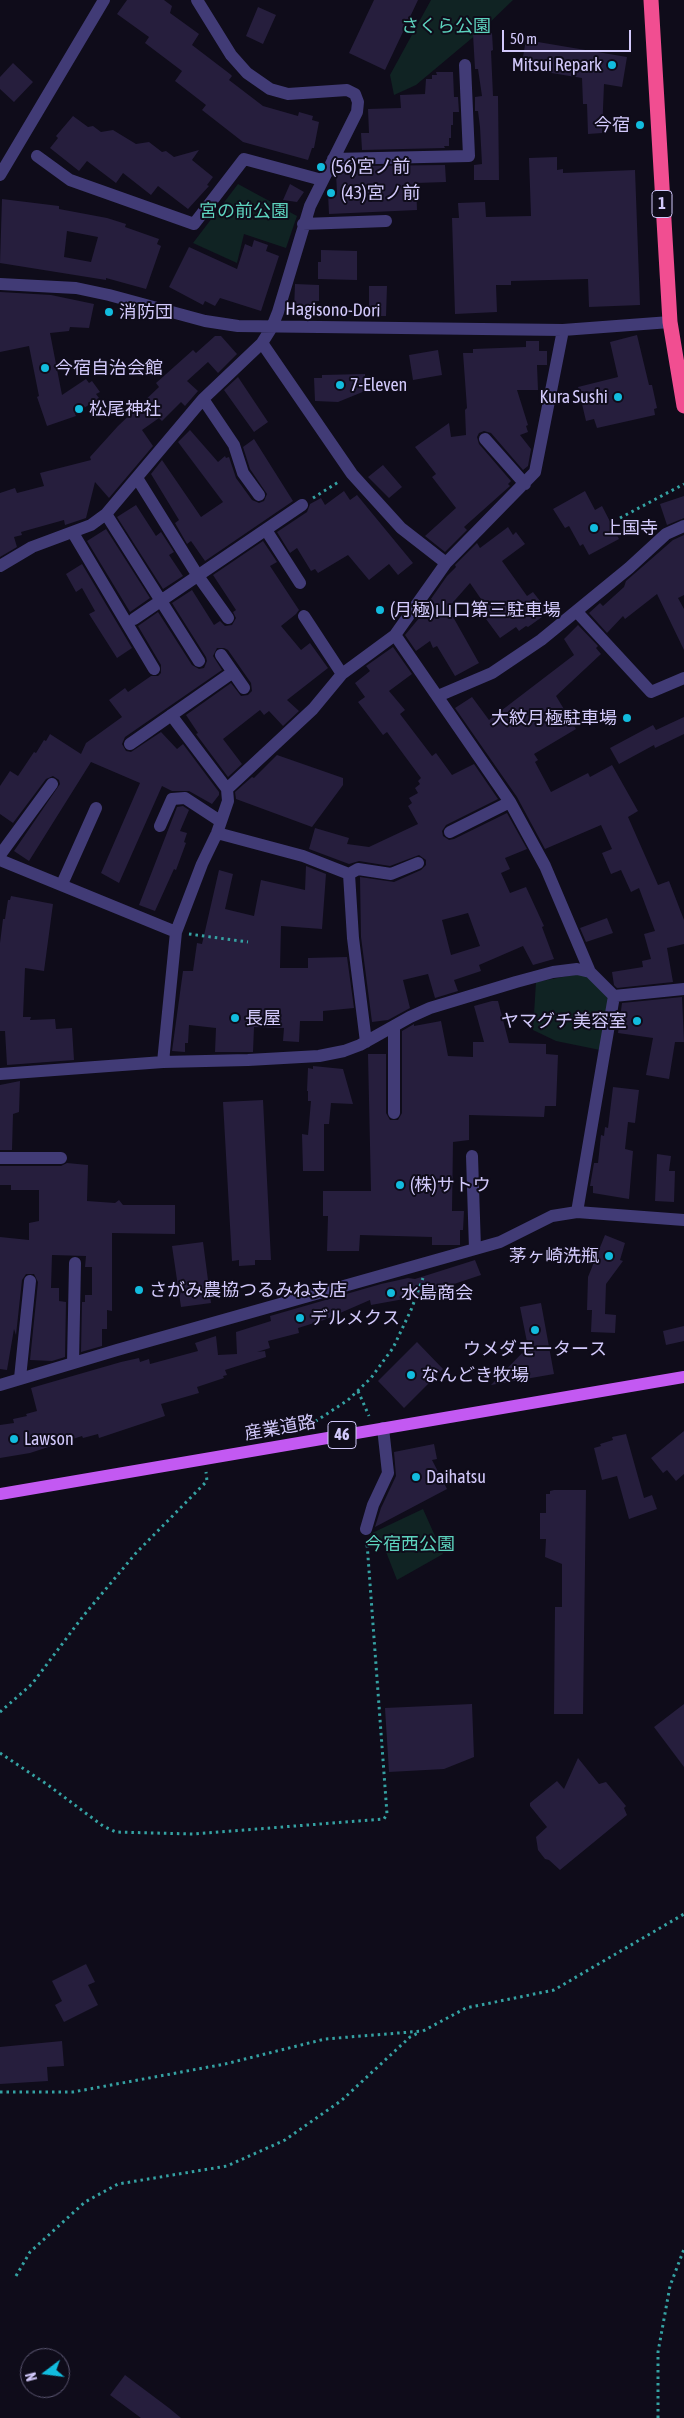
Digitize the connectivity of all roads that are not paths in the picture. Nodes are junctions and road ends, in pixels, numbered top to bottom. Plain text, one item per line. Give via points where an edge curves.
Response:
1 (104, 0) edge
2 (197, 0) edge
3 (651, 0) edge
4 (465, 65) dead end
5 (37, 156) dead end
6 (333, 159) junction
7 (0, 175) edge
8 (322, 180) junction
9 (386, 221) dead end
10 (304, 224) junction
11 (0, 284) edge
12 (670, 322) junction
13 (272, 327) junction
14 (564, 330) junction
15 (262, 343) junction
16 (203, 399) junction
17 (684, 406) edge
18 (485, 439) dead end
19 (137, 478) junction
20 (525, 484) junction
21 (259, 495) dead end
22 (302, 505) road end
23 (106, 514) junction
24 (684, 526) edge
25 (266, 530) junction
26 (73, 533) junction
27 (446, 563) junction
28 (0, 566) edge
29 (198, 576) junction
30 (300, 582) dead end
31 (161, 601) junction
32 (577, 612) junction
33 (304, 616) dead end
34 (228, 618) dead end
35 (134, 619) dead end
36 (395, 635) junction
37 (221, 655) dead end
38 (199, 661) dead end
39 (154, 669) dead end
40 (233, 672) junction
41 (342, 674) junction
42 (684, 678) edge
43 (244, 688) dead end
44 (438, 696) junction
45 (171, 715) junction
46 (130, 744) dead end
47 (52, 784) dead end
48 (227, 789) junction
49 (510, 802) junction
50 (96, 808) dead end
51 (160, 826) dead end
52 (218, 827) junction
53 (450, 832) dead end
54 (0, 855) edge
55 (0, 860) edge
56 (418, 862) dead end
57 (349, 874) junction
58 (62, 884) junction
59 (176, 932) junction
60 (590, 972) junction
61 (684, 989) edge
62 (614, 996) junction
63 (394, 1026) junction
64 (366, 1042) junction
65 (163, 1062) junction
66 (0, 1074) edge
67 (394, 1113) dead end
68 (472, 1156) dead end
69 (0, 1158) edge
70 (61, 1158) dead end
71 (577, 1212) junction
72 (684, 1220) edge
73 (475, 1249) junction
74 (75, 1263) dead end
75 (30, 1281) dead end
76 (72, 1363) junction
77 (684, 1377) edge
78 (20, 1378) junction
79 (0, 1385) edge
80 (383, 1428) junction
81 (0, 1494) edge
82 (366, 1529) road end

1 - 7 street
2 - 6 street via 231,55 247,73 270,89 288,94 347,90 355,94 357,112
3 - 12 highway, 1
4 - 6 street via 469,156
5 - 8 street via 70,180 194,224 244,159
6 - 8 street
8 - 10 street
9 - 10 street
10 - 13 street
11 - 13 street, Hagisono-Dori via 76,288 205,321
12 - 14 street, Hagisono-Dori
12 - 17 highway, 1
13 - 14 street, Hagisono-Dori
13 - 15 street
14 - 20 street via 535,472
15 - 16 street
15 - 27 street via 352,474 401,528
16 - 19 street
16 - 21 street via 234,445 243,473
18 - 20 street
19 - 23 street
19 - 29 street
20 - 27 street
22 - 25 street
23 - 26 street
23 - 31 street
24 - 32 street via 666,534
25 - 29 street
25 - 30 street
26 - 28 street via 32,547
26 - 39 street
27 - 36 street
29 - 31 street
29 - 34 street
31 - 35 street
31 - 38 street
32 - 42 street via 651,692
32 - 44 street via 492,674
33 - 41 street
36 - 41 street
36 - 44 street
37 - 40 street
40 - 43 street
40 - 45 street
41 - 48 street via 313,709
44 - 49 street
45 - 46 street
45 - 48 street
47 - 54 street
48 - 52 street via 228,801
49 - 53 street
49 - 60 street via 545,866
50 - 58 street
51 - 52 street via 172,799 185,798
52 - 57 street
52 - 59 street
55 - 58 street
56 - 57 street via 391,874 358,869
57 - 64 street
58 - 59 street
59 - 65 street
60 - 62 street
60 - 63 street via 553,972 516,982 430,1008
61 - 62 street
62 - 71 street
63 - 64 street
63 - 67 street
64 - 65 street via 319,1056
65 - 66 street
68 - 73 street
69 - 70 street
71 - 72 street
71 - 73 street via 552,1216 500,1242
73 - 76 street
74 - 76 street
75 - 78 street
76 - 78 street
77 - 80 main road, 産業道路 / 46
78 - 79 street
80 - 81 main road, 産業道路 / 46
80 - 82 street via 388,1473

